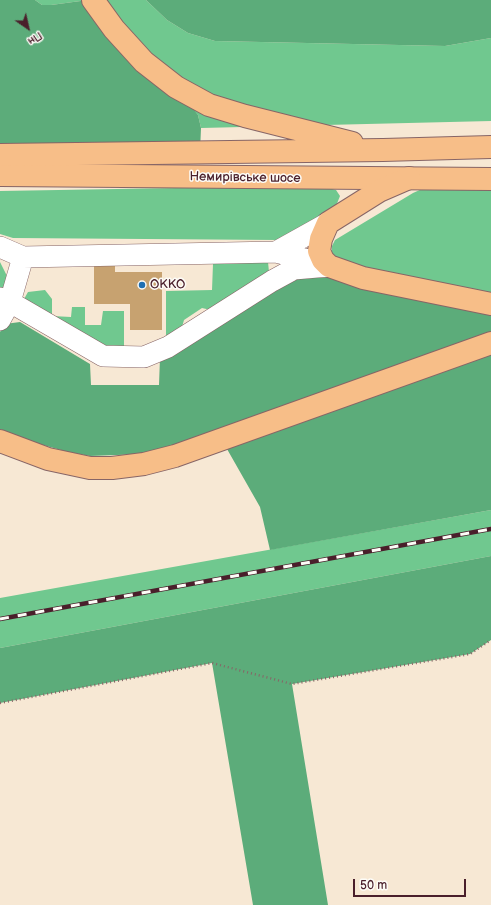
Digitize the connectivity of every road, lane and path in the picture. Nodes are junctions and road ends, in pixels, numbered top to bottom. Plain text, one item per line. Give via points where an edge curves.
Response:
1 (93, 0) edge
2 (491, 147) edge
3 (383, 150) junction
4 (0, 155) edge
5 (0, 175) edge
6 (409, 178) junction
7 (491, 178) edge
8 (328, 224) junction
9 (0, 247) edge
10 (276, 252) junction
11 (24, 257) junction
12 (329, 266) junction
13 (5, 300) edge
14 (491, 304) edge
15 (0, 320) edge
16 (491, 343) edge
17 (0, 441) edge
18 (491, 640) edge
19 (0, 703) edge

1 - 3 main road via 114,29 144,62 176,87 209,105
2 - 3 main road
3 - 4 main road
5 - 6 main road, Немирівське шосе
6 - 7 main road, Немирівське шосе
6 - 8 main road via 379,191
8 - 10 lane
8 - 12 main road via 320,239 319,250
9 - 11 lane
10 - 11 lane
10 - 12 lane
11 - 13 lane
12 - 13 lane via 294,269 168,347 144,357 103,356
12 - 14 main road via 363,278
13 - 15 lane
16 - 17 main road via 174,456 144,464 90,468 48,459
18 - 19 path via 470,654 292,684 212,663

